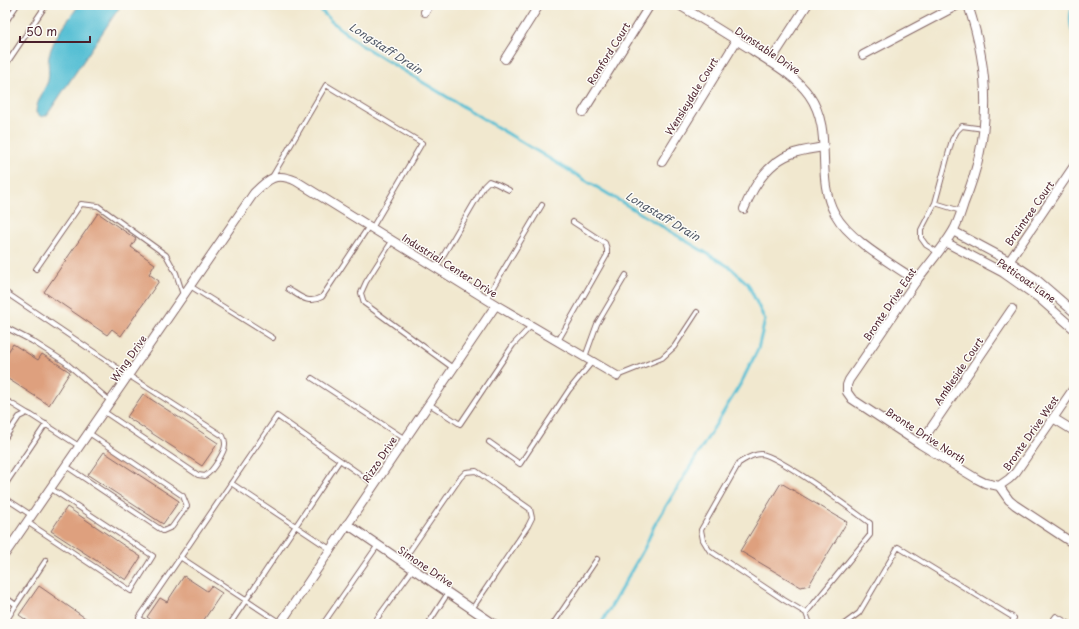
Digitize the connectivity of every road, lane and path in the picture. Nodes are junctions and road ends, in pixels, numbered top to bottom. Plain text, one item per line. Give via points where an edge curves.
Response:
1 (17, 5) edge
2 (46, 5) edge
3 (539, 5) edge
4 (650, 5) edge
5 (680, 5) edge
6 (807, 5) edge
7 (958, 5) edge
8 (968, 5) edge
9 (5, 23) edge
10 (737, 40) junction
11 (863, 56) dead end
12 (505, 59) dead end
13 (770, 62) junction
14 (5, 66) edge
15 (583, 112) dead end
16 (984, 128) junction
17 (824, 147) junction
18 (662, 162) dead end
19 (1074, 166) edge
20 (272, 177) junction
21 (509, 190) dead end
22 (935, 203) junction
23 (542, 205) dead end
24 (744, 209) dead end
25 (961, 211) junction
26 (574, 222) dead end
27 (370, 227) junction
28 (953, 230) junction
29 (392, 241) junction
30 (944, 242) junction
31 (938, 252) junction
32 (1009, 261) junction
33 (436, 268) junction
34 (36, 269) dead end
35 (1002, 272) junction
36 (626, 275) dead end
37 (917, 281) junction
38 (190, 285) junction
39 (288, 289) dead end
40 (5, 292) edge
41 (183, 296) junction
42 (486, 299) junction
43 (496, 305) junction
44 (1012, 309) dead end
45 (698, 312) dead end
46 (1074, 312) edge
47 (531, 326) junction
48 (5, 327) edge
49 (1074, 329) edge
50 (273, 338) dead end
51 (558, 341) junction
52 (589, 360) junction
53 (453, 368) junction
54 (128, 375) junction
55 (617, 376) joint
56 (312, 378) dead end
57 (1074, 388) edge
58 (847, 392) joint
59 (110, 401) junction
60 (429, 404) junction
61 (5, 408) edge
62 (103, 411) junction
63 (27, 413) junction
64 (1053, 418) junction
65 (46, 424) junction
66 (1074, 431) edge
67 (88, 433) junction
68 (5, 438) edge
69 (405, 439) junction
70 (489, 442) dead end
71 (920, 444) junction
72 (79, 446) junction
73 (340, 460) junction
74 (66, 465) junction
75 (231, 484) junction
76 (374, 484) junction
77 (5, 485) edge
78 (999, 486) junction
79 (50, 488) junction
80 (5, 498) edge
81 (29, 519) junction
82 (347, 524) junction
83 (296, 526) junction
84 (1074, 544) edge
85 (378, 545) junction
86 (330, 549) junction
87 (5, 554) edge
88 (180, 557) junction
89 (597, 559) dead end
90 (46, 560) dead end
91 (402, 562) junction
92 (413, 569) junction
93 (448, 593) junction
94 (5, 597) edge
95 (246, 600) junction
96 (16, 605) junction
97 (472, 609) junction
98 (806, 612) junction
99 (5, 622) edge
100 (8, 624) edge
101 (148, 624) edge
102 (230, 624) edge
103 (281, 624) edge
104 (323, 624) edge
105 (372, 624) edge
106 (428, 624) edge
107 (493, 624) edge
108 (553, 624) edge
109 (810, 624) edge
110 (844, 624) edge
111 (1011, 624) edge
112 (1050, 624) edge
113 (1070, 624) edge

1 - 9 lane
2 - 14 lane
3 - 12 street
4 - 15 street, Romford Court
5 - 10 street, Dunstable Drive
6 - 13 street
7 - 11 street
8 - 16 street, Bronte Drive East via 982,56 986,88
10 - 13 street, Dunstable Drive
10 - 18 street, Wensleydale Court
13 - 17 street, Dunstable Drive via 792,77 815,105 823,129
16 - 22 lane via 962,126 957,131 952,140
16 - 25 street, Bronte Drive East via 978,166
17 - 24 street via 800,151 778,161 753,189
17 - 37 street, Dunstable Drive via 825,186 835,215 862,244
19 - 32 street, Braintree Court
20 - 27 street, Industrial Center Drive via 286,176 296,181
20 - 27 lane via 326,85 422,143
20 - 38 street, Wing Drive via 254,192
21 - 33 lane via 489,181 484,186
22 - 25 lane
22 - 31 lane via 921,230 921,238 926,245
23 - 42 lane
25 - 28 street, Bronte Drive East
26 - 51 lane via 604,243 608,249
27 - 29 street, Industrial Center Drive
27 - 39 lane via 322,297 311,301
28 - 30 street, Bronte Drive East
28 - 32 street, Petticoat Lane
29 - 33 street, Industrial Center Drive
29 - 53 lane via 366,282 361,294 364,303
30 - 31 street, Bronte Drive East
30 - 35 street, Petticoat Lane
31 - 37 street, Bronte Drive East
32 - 35 street, Braintree Court
32 - 46 street, Petticoat Lane via 1036,279
33 - 42 street, Industrial Center Drive
34 - 41 lane via 81,204 98,206 166,255 176,273
35 - 49 street, Petticoat Lane via 1039,298
36 - 52 lane via 597,324
37 - 58 street, Bronte Drive East via 849,380
38 - 41 street, Wing Drive
38 - 50 lane
40 - 54 lane
41 - 54 street, Wing Drive
42 - 43 street, Industrial Center Drive
43 - 47 street, Industrial Center Drive
43 - 53 street, Rizzo Drive
44 - 71 street, Ambleside Court
45 - 55 lane via 674,347 662,358
47 - 51 street, Industrial Center Drive
47 - 60 lane via 513,345 460,424
48 - 59 lane via 65,362
51 - 52 street, Industrial Center Drive
52 - 55 street, Industrial Center Drive
52 - 70 lane via 520,464
53 - 60 street, Rizzo Drive
54 - 59 street, Wing Drive
54 - 62 lane via 223,436 226,444 209,473 205,476 198,475
56 - 69 lane
57 - 64 street, Bronte Drive West
58 - 71 street, Bronte Drive North via 852,399
59 - 62 street, Wing Drive
60 - 69 street, Rizzo Drive
61 - 63 lane via 9,402
62 - 67 street, Wing Drive
63 - 65 lane
63 - 68 lane via 18,417
64 - 66 street
64 - 78 street, Bronte Drive West via 1016,472
65 - 72 lane
65 - 77 lane
67 - 72 street, Wing Drive
67 - 74 lane via 183,496 187,506 172,527 162,531
69 - 76 street, Rizzo Drive
71 - 78 street, Bronte Drive North via 977,479
72 - 74 street, Wing Drive
73 - 75 lane via 277,416
73 - 76 lane
73 - 83 lane
74 - 79 street, Wing Drive
75 - 83 lane
75 - 88 lane
76 - 82 street, Rizzo Drive
78 - 84 street via 1015,506
79 - 81 street, Wing Drive
79 - 81 lane via 153,556 131,591
80 - 81 lane
81 - 87 street, Wing Drive
82 - 85 street, Simone Drive
82 - 86 street, Rizzo Drive
83 - 86 lane
83 - 95 lane
85 - 91 street, Simone Drive
85 - 104 lane
86 - 103 street, Rizzo Drive
88 - 95 lane
88 - 101 lane via 139,618
89 - 108 lane
90 - 96 lane
91 - 92 street, Simone Drive
91 - 97 lane via 460,478 466,472 476,471 530,509 532,518
92 - 93 street, Simone Drive
92 - 105 lane
93 - 97 street, Simone Drive
93 - 106 lane
94 - 96 lane
95 - 102 lane
95 - 103 lane
96 - 99 lane
97 - 107 street, Simone Drive
98 - 98 lane via 709,550 703,540 701,530 739,463 749,456 762,454 780,461 870,523 870,535
98 - 109 lane
99 - 100 lane
110 - 111 lane via 859,613 898,547 1014,618
112 - 113 lane via 1056,616

